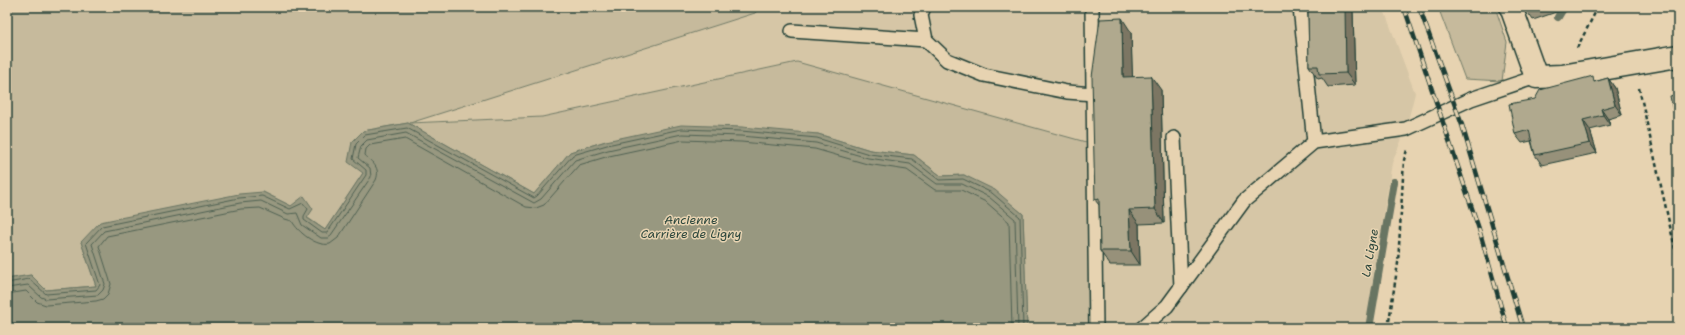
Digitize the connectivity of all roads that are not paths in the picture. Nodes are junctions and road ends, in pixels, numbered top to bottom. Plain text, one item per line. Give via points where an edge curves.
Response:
1 (924, 7) edge
2 (1092, 7) edge
3 (1300, 7) edge
4 (1511, 7) edge
5 (792, 31) dead end
6 (926, 40) junction
7 (1678, 56) edge
8 (1536, 77) junction
9 (1094, 94) junction
10 (1174, 138) dead end
11 (1314, 142) junction
12 (1181, 287) junction
13 (1096, 328) edge
14 (1142, 328) edge

1 - 6 lane via 921,15
2 - 9 lane
3 - 11 lane
4 - 8 street
5 - 6 lane
6 - 9 lane via 947,60 984,75 1067,92
7 - 8 street via 1562,76
8 - 11 lane via 1470,99 1406,129
9 - 13 lane
10 - 12 lane
11 - 12 lane via 1244,201
12 - 14 lane via 1168,306

